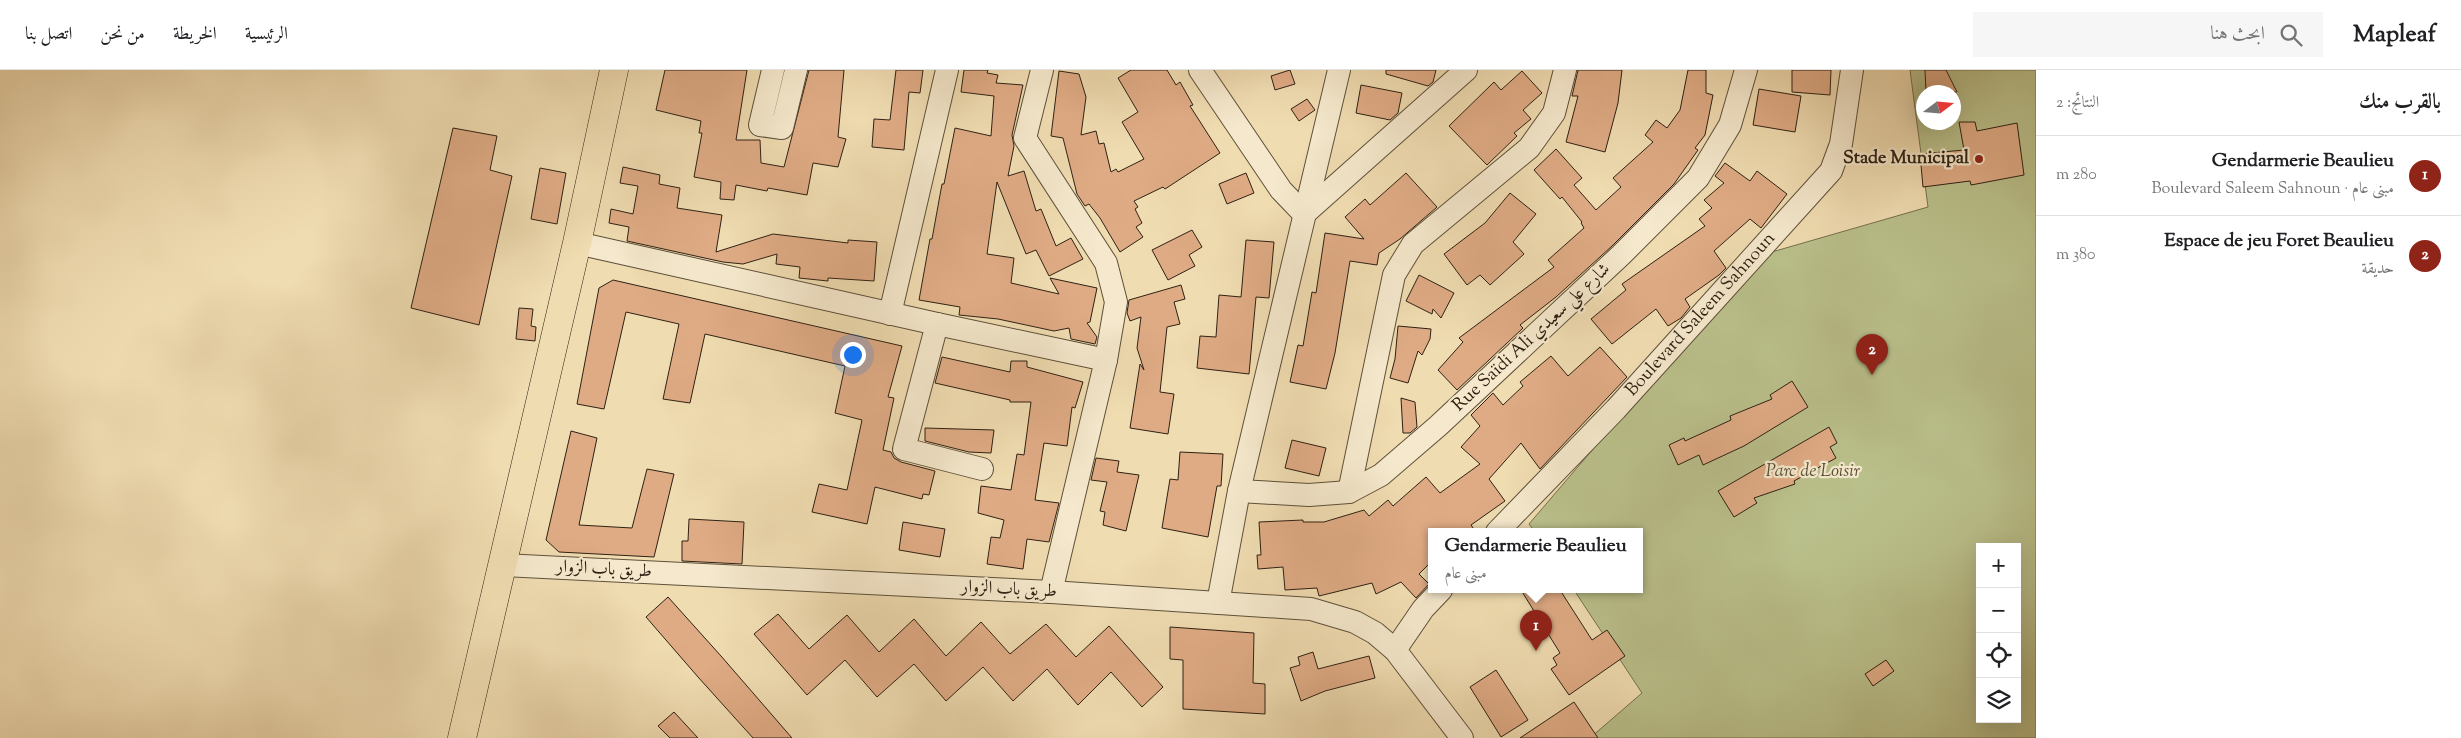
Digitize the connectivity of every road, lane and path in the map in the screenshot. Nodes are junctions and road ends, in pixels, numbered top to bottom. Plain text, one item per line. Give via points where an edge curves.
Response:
1 (614, 70) edge
2 (773, 70) edge
3 (796, 70) edge
4 (947, 70) edge
5 (1042, 70) edge
6 (1200, 70) edge
7 (1339, 70) edge
8 (1466, 70) edge
9 (1565, 70) edge
10 (1746, 70) edge
11 (1852, 70) edge
12 (1304, 214) junction
13 (577, 243) junction
14 (890, 314) junction
15 (937, 324) junction
16 (1106, 360) junction
17 (982, 469) dead end
18 (1239, 491) junction
19 (1349, 492) junction
20 (1501, 528) edge
21 (501, 565) junction
22 (1051, 592) junction
23 (1438, 593) edge
24 (1218, 603) junction
25 (1395, 650) junction
26 (462, 738) edge
27 (1462, 738) edge

1 - 13 main road
2 - 3 street via 760,125 782,128
4 - 14 street
5 - 16 street via 1025,138 1106,263 1116,302
6 - 12 street via 1281,190
7 - 12 street
8 - 12 street
9 - 19 street via 1554,113 1529,148 1413,244 1394,275
10 - 19 street, Rue Saïdi Ali شارع علي سعيدي via 1730,125 1698,178 1621,255 1438,426 1381,475
11 - 20 street, Boulevard Saleem Sahnoun via 1841,144 1831,172 1616,409
12 - 18 street
13 - 14 street
13 - 21 main road
14 - 15 street
15 - 16 street
15 - 17 street via 904,449
16 - 22 street
18 - 19 street, Rue Saïdi Ali شارع علي سعيدي via 1310,495
18 - 24 street
21 - 22 street, طريق باب الزوار
21 - 26 main road
22 - 24 street, طريق باب الزوار
23 - 25 street
24 - 25 street, طريق باب الزوار via 1311,609 1334,614 1374,633
25 - 27 street, طريق باب الزوار

